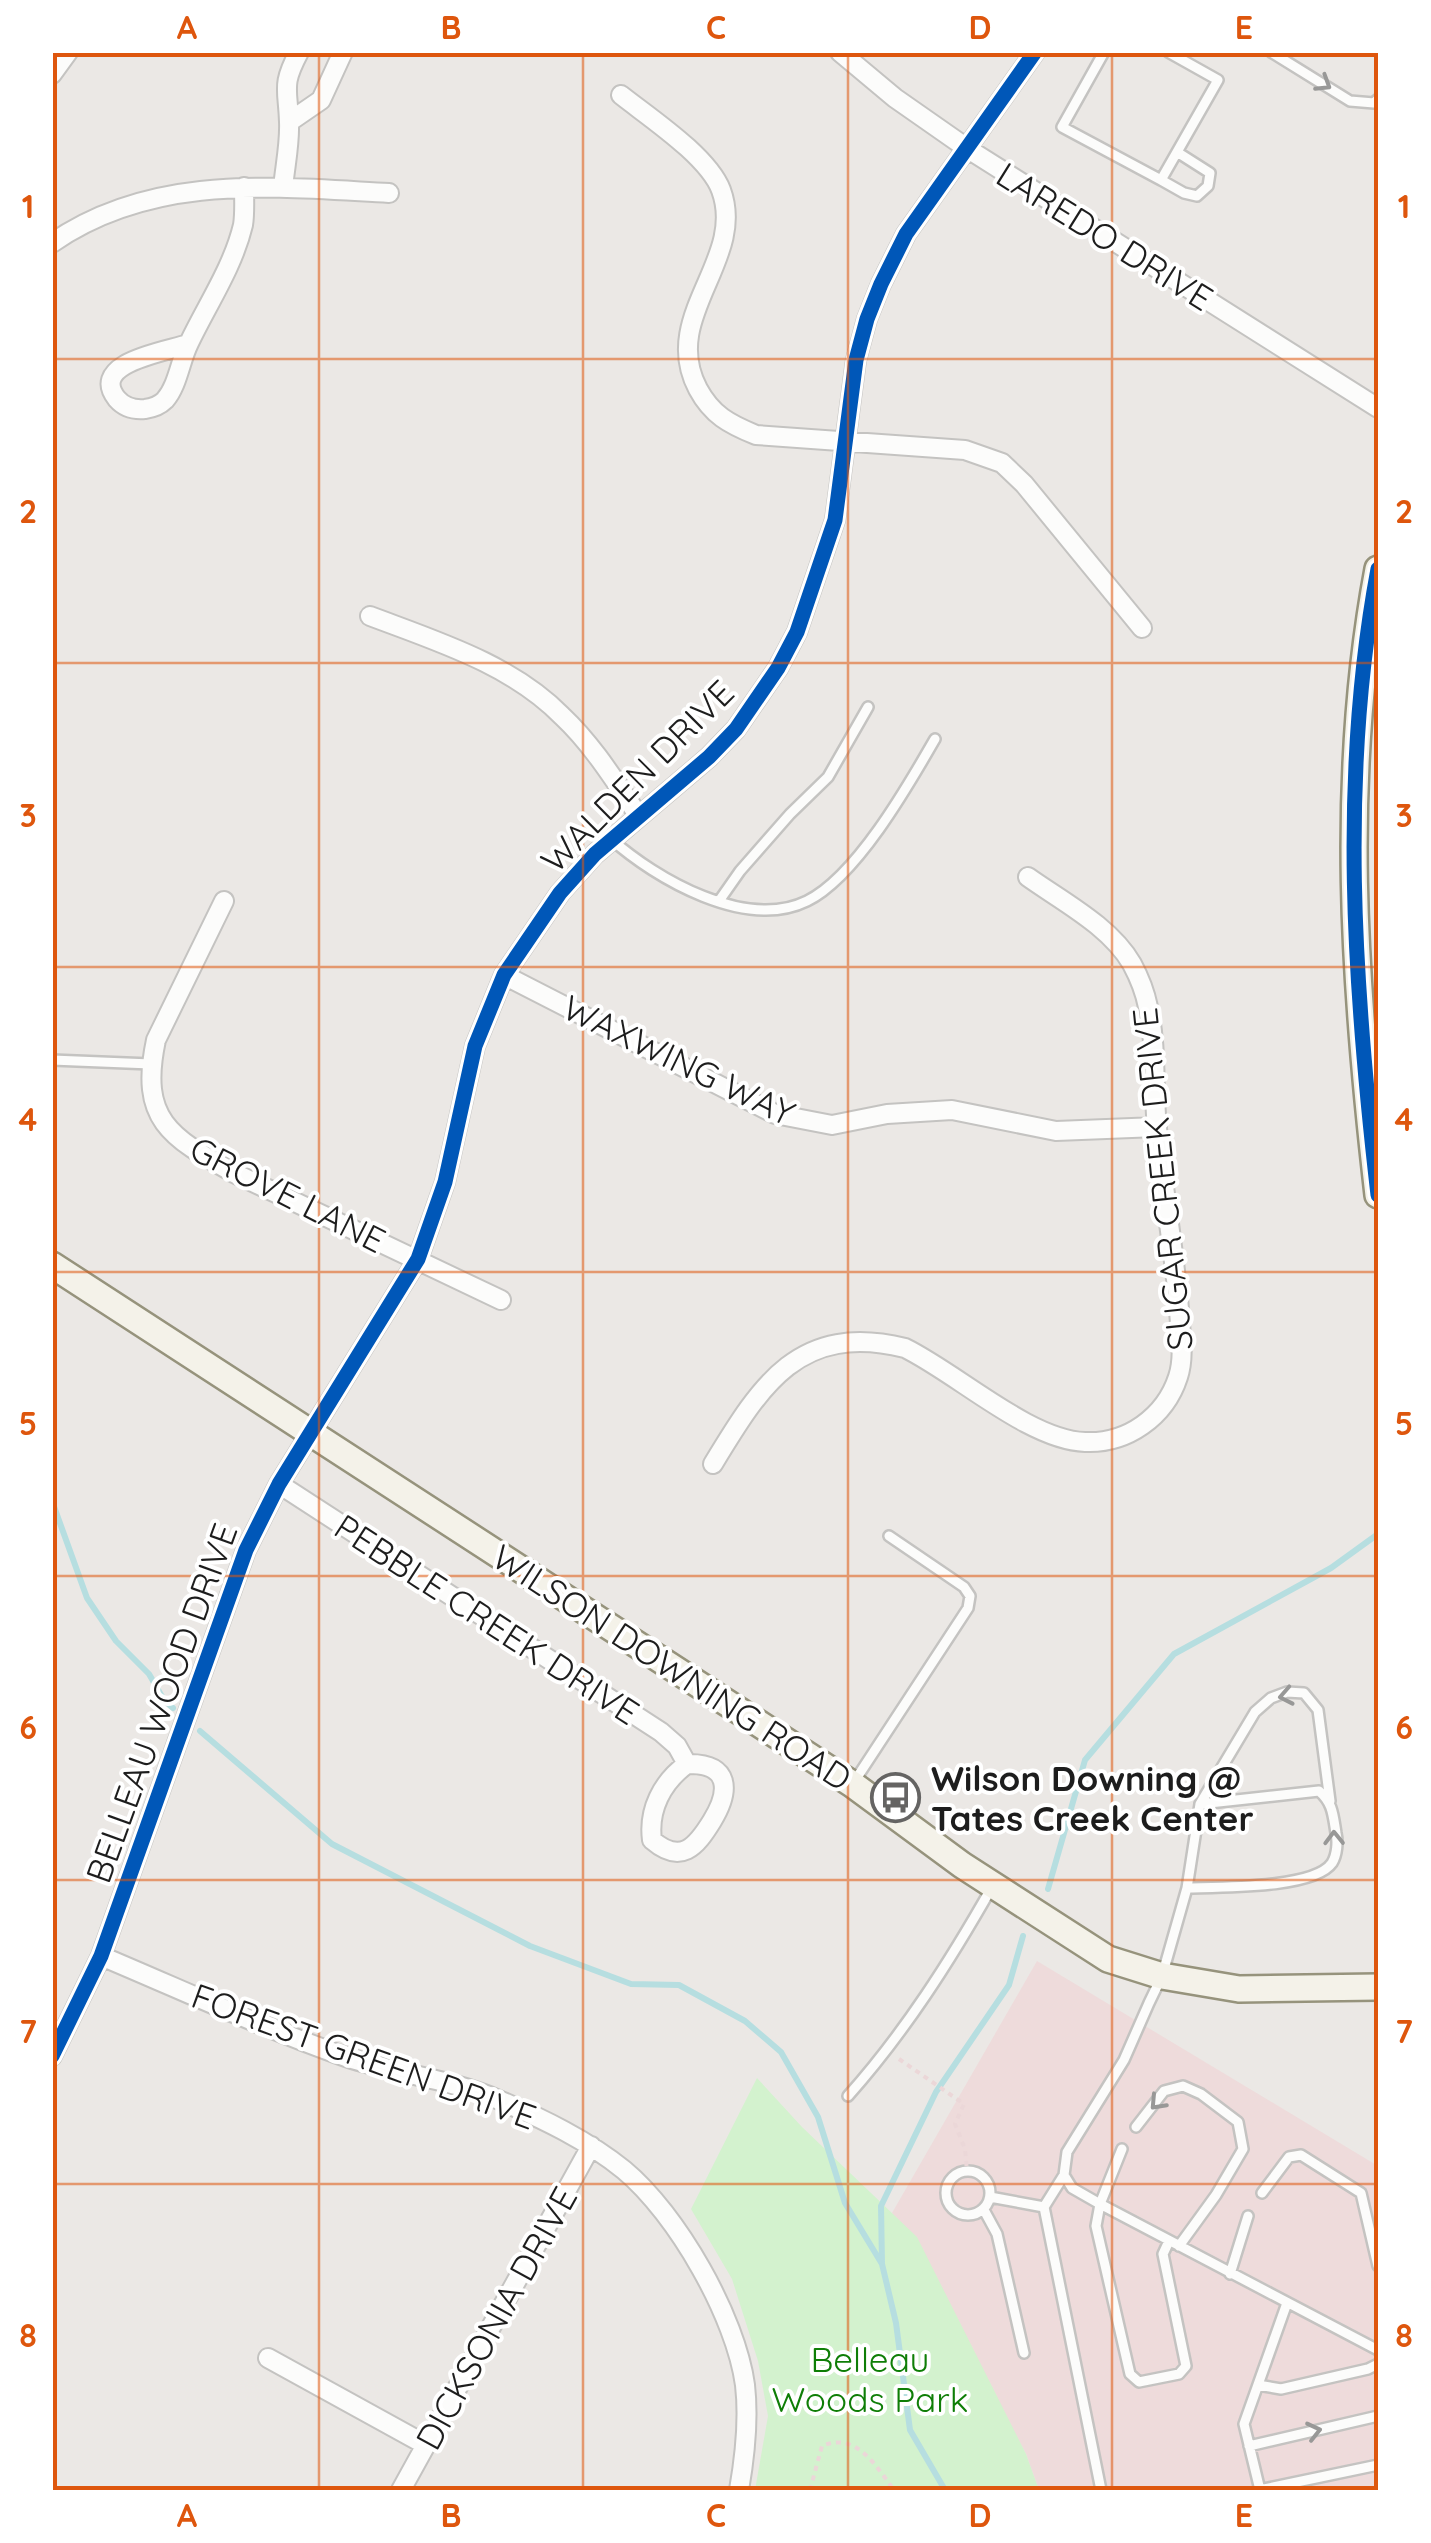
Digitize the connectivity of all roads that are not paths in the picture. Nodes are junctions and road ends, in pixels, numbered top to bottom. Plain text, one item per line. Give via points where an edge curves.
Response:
1 (68, 52) edge
2 (299, 52) edge
3 (342, 52) edge
4 (840, 52) edge
5 (1035, 52) edge
6 (1104, 52) edge
7 (1168, 52) edge
8 (1272, 52) edge
9 (52, 74) edge
10 (621, 95) dead end
11 (1378, 98) edge
12 (289, 122) junction
13 (968, 149) junction
14 (1177, 152) junction
15 (1160, 180) junction
16 (244, 187) junction
17 (284, 188) junction
18 (389, 194) dead end
19 (52, 243) edge
20 (188, 344) junction
21 (1378, 408) edge
22 (844, 443) junction
23 (1378, 569) edge
24 (370, 616) dead end
25 (1142, 628) dead end
26 (868, 707) dead end
27 (935, 739) dead end
28 (638, 815) junction
29 (611, 839) junction
30 (1028, 877) dead end
31 (224, 901) dead end
32 (719, 901) junction
33 (504, 975) junction
34 (52, 1060) edge
35 (151, 1064) junction
36 (1157, 1127) junction
37 (1378, 1196) edge
38 (418, 1259) junction
39 (52, 1264) edge
40 (502, 1300) dead end
41 (311, 1431) junction
42 (712, 1464) dead end
43 (278, 1484) junction
44 (888, 1536) dead end
45 (687, 1764) junction
46 (852, 1784) junction
47 (1330, 1801) junction
48 (1200, 1804) junction
49 (994, 1884) junction
50 (1187, 1888) junction
51 (101, 1956) junction
52 (1162, 1976) junction
53 (1378, 1987) edge
54 (52, 2056) edge
55 (848, 2096) dead end
56 (1136, 2127) dead end
57 (590, 2146) junction
58 (1122, 2149) dead end
59 (1064, 2174) junction
60 (1262, 2193) dead end
61 (990, 2197) junction
62 (1100, 2204) junction
63 (1044, 2207) junction
64 (984, 2210) junction
65 (1248, 2216) dead end
66 (1174, 2244) junction
67 (1378, 2266) edge
68 (1230, 2274) junction
69 (1287, 2303) junction
70 (1377, 2346) edge
71 (1024, 2353) dead end
72 (268, 2358) dead end
73 (1378, 2364) edge
74 (1258, 2384) junction
75 (1378, 2416) edge
76 (426, 2445) junction
77 (1249, 2446) junction
78 (1378, 2465) edge
79 (401, 2490) edge
80 (739, 2490) edge
81 (1101, 2490) edge
82 (1260, 2490) edge

1 - 9 street
2 - 12 street via 286,78
3 - 12 street via 321,100
4 - 13 street, LAREDO DRIVE
5 - 13 street, WALDEN DRIVE
6 - 15 lane via 1062,127
7 - 14 lane via 1218,80
8 -> 11 lane via 1350,101
10 - 22 street via 701,163 721,190 721,246 687,346 691,376 708,407 756,436
12 - 17 street
13 - 21 street, LAREDO DRIVE
13 - 22 street, WALDEN DRIVE via 906,234 880,284 856,360
14 - 15 lane
14 - 15 lane via 1210,173 1208,186 1198,196
16 - 17 street
16 - 19 street via 134,202
16 - 20 street via 236,247
17 - 18 street
20 - 20 street via 163,402 136,410 113,394 118,370 131,360
22 - 25 street via 965,450 1002,463
22 - 28 street, WALDEN DRIVE via 826,553 778,668 709,757
23 - 37 street via 1360,695 1354,808 1357,998
24 - 28 street via 480,661 540,696 564,716
26 - 32 lane via 828,776
27 - 32 lane via 875,834 811,899 789,909 761,910
28 - 29 street, WALDEN DRIVE
29 - 32 lane via 642,866
29 - 33 street, WALDEN DRIVE via 560,893
30 - 36 street, SUGAR CREEK DRIVE via 1103,931 1131,963 1148,1008
31 - 35 street, GROVE LANE via 156,1040
33 - 36 street, WAXWING WAY via 775,1114 803,1122 832,1125 952,1110 1056,1131
33 - 38 street, WALDEN DRIVE via 476,1046 445,1182
34 - 35 lane
35 - 38 street, GROVE LANE via 159,1117 191,1149
36 - 42 street, SUGAR CREEK DRIVE via 1182,1351 1170,1395 1140,1428 1088,1442 1058,1438 906,1348 846,1343 787,1364 762,1387
38 - 40 street, GROVE LANE
38 - 41 street, WALDEN DRIVE
39 - 41 street, WILSON DOWNING ROAD
41 - 43 street, BELLEAU WOOD DRIVE
41 - 46 street, WILSON DOWNING ROAD
43 - 45 street, PEBBLE CREEK DRIVE via 661,1732
43 - 51 street, BELLEAU WOOD DRIVE via 246,1550
44 - 46 lane via 970,1596
45 - 45 street, PEBBLE CREEK DRIVE via 652,1809 652,1840 664,1850 697,1845 724,1801 725,1786 715,1771
46 - 49 street, WILSON DOWNING ROAD
47 - 48 lane via 1306,1790
47 -> 48 lane via 1318,1710 1304,1693 1286,1692 1255,1712
50 -> 47 lane via 1314,1877 1332,1864 1338,1842
48 - 50 lane
49 - 52 street, WILSON DOWNING ROAD via 1108,1959
49 - 55 lane via 888,2052
50 - 52 lane
51 - 54 street, BELLEAU WOOD DRIVE
51 - 57 street, FOREST GREEN DRIVE via 348,2058 496,2099
52 - 53 street, WILSON DOWNING ROAD via 1239,1989
52 - 59 lane via 1124,2060 1072,2140
66 -> 56 lane via 1243,2150 1238,2122 1183,2086 1164,2092
57 - 76 street, DICKSONIA DRIVE
57 - 80 street, FOREST GREEN DRIVE via 626,2171 660,2208 722,2312 745,2386
58 - 62 lane
59 - 62 lane via 1072,2188
59 - 63 lane
60 - 67 lane via 1289,2157 1301,2156 1361,2193
61 - 63 lane
61 - 64 lane
61 - 64 lane via 985,2178 967,2171 949,2182 948,2202 964,2215
62 - 66 lane
62 - 66 lane via 1096,2226 1130,2374 1139,2382 1180,2374 1186,2366 1163,2254
63 - 81 lane
64 - 71 lane via 996,2234
65 - 68 lane
66 - 68 lane
68 - 69 lane
69 - 70 lane
69 - 74 lane
72 - 76 street
73 - 74 lane via 1281,2389
74 - 77 lane via 1244,2424
77 -> 75 lane
76 - 79 street, DICKSONIA DRIVE
77 - 82 lane
78 - 82 lane

